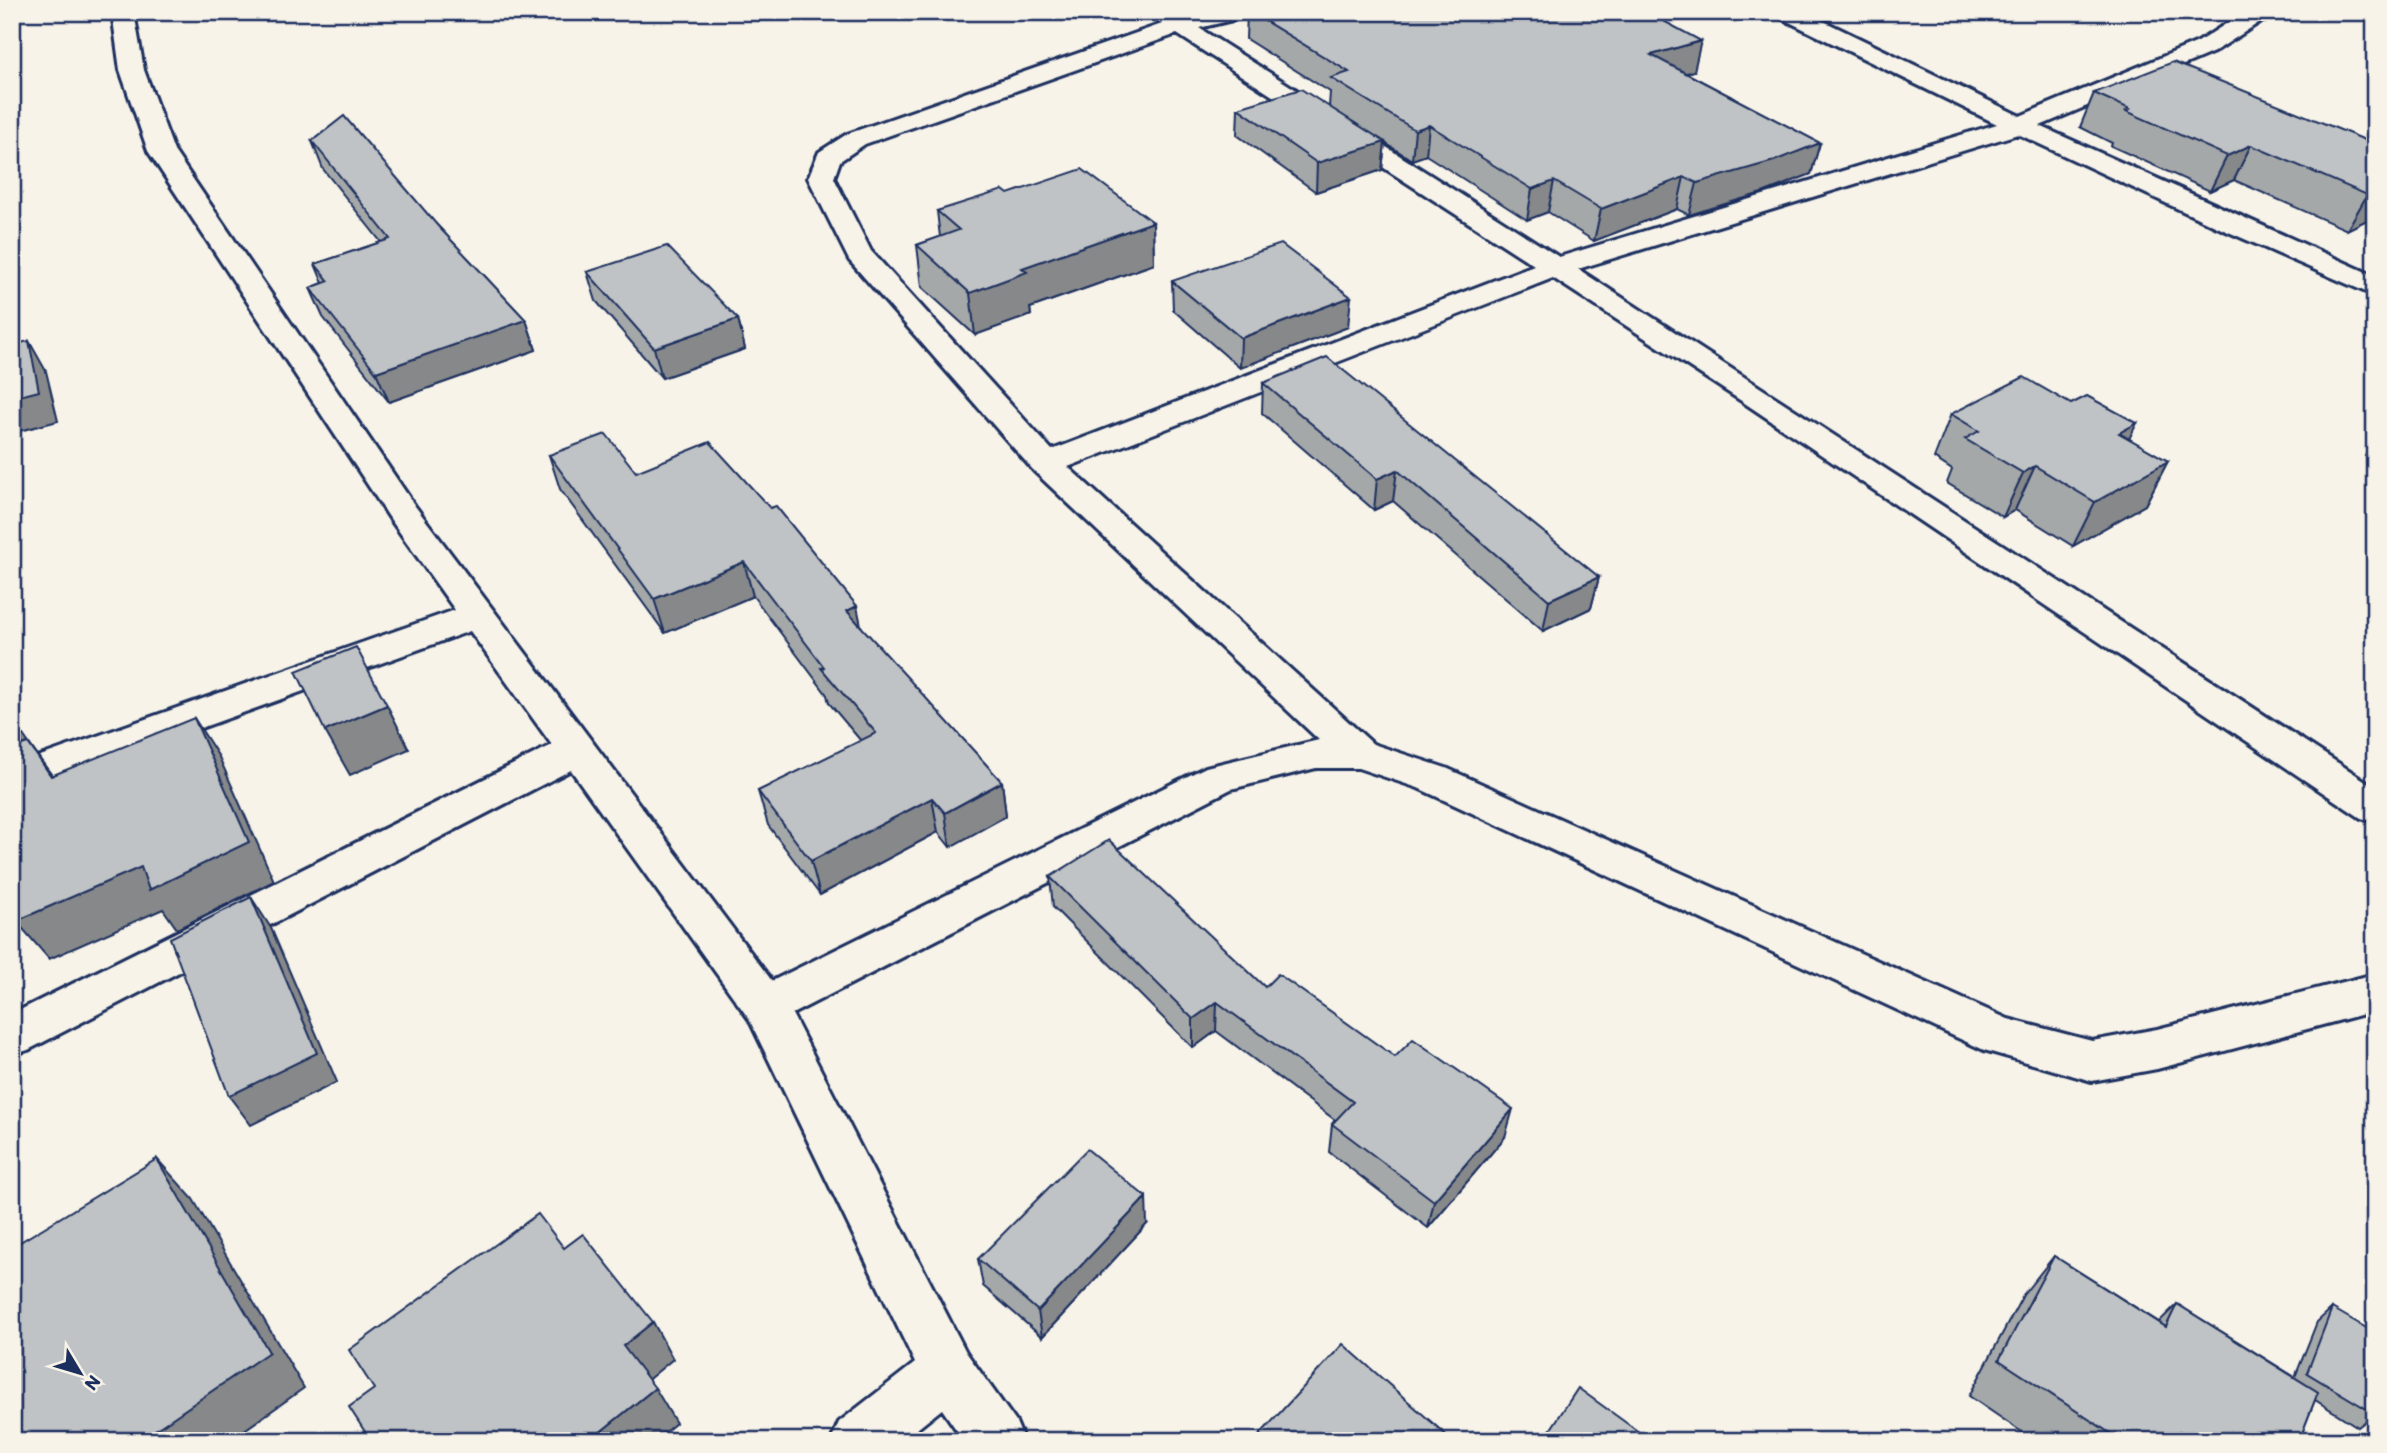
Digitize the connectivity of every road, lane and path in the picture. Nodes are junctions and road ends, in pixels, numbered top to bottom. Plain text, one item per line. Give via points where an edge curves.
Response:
1 (122, 12) edge
2 (1237, 12) edge
3 (1787, 12) edge
4 (2255, 14) edge
5 (1169, 19) edge
6 (2018, 126) junction
7 (1555, 267) junction
8 (2375, 288) edge
9 (1046, 464) junction
10 (478, 615) junction
11 (577, 750) junction
12 (1359, 754) junction
13 (12, 780) edge
14 (2375, 807) edge
15 (2375, 992) edge
16 (765, 1006) junction
17 (12, 1035) edge
18 (947, 1371) junction
19 (858, 1441) edge
20 (997, 1441) edge

1 - 10 street via 132,70 161,151 403,513
2 - 5 street
3 - 6 street
4 - 6 street via 2206,47
5 - 7 street
5 - 9 street via 856,139 828,157 821,178 859,254
6 - 7 street
6 - 8 street
7 - 9 street
7 - 14 street
9 - 12 street
10 - 11 street
10 - 13 street
11 - 16 street
11 - 17 street
12 - 15 street via 1432,778 2000,1036 2092,1060 2157,1049
12 - 16 street via 1316,754 1220,777
16 - 18 street
18 - 19 street
18 - 20 street

